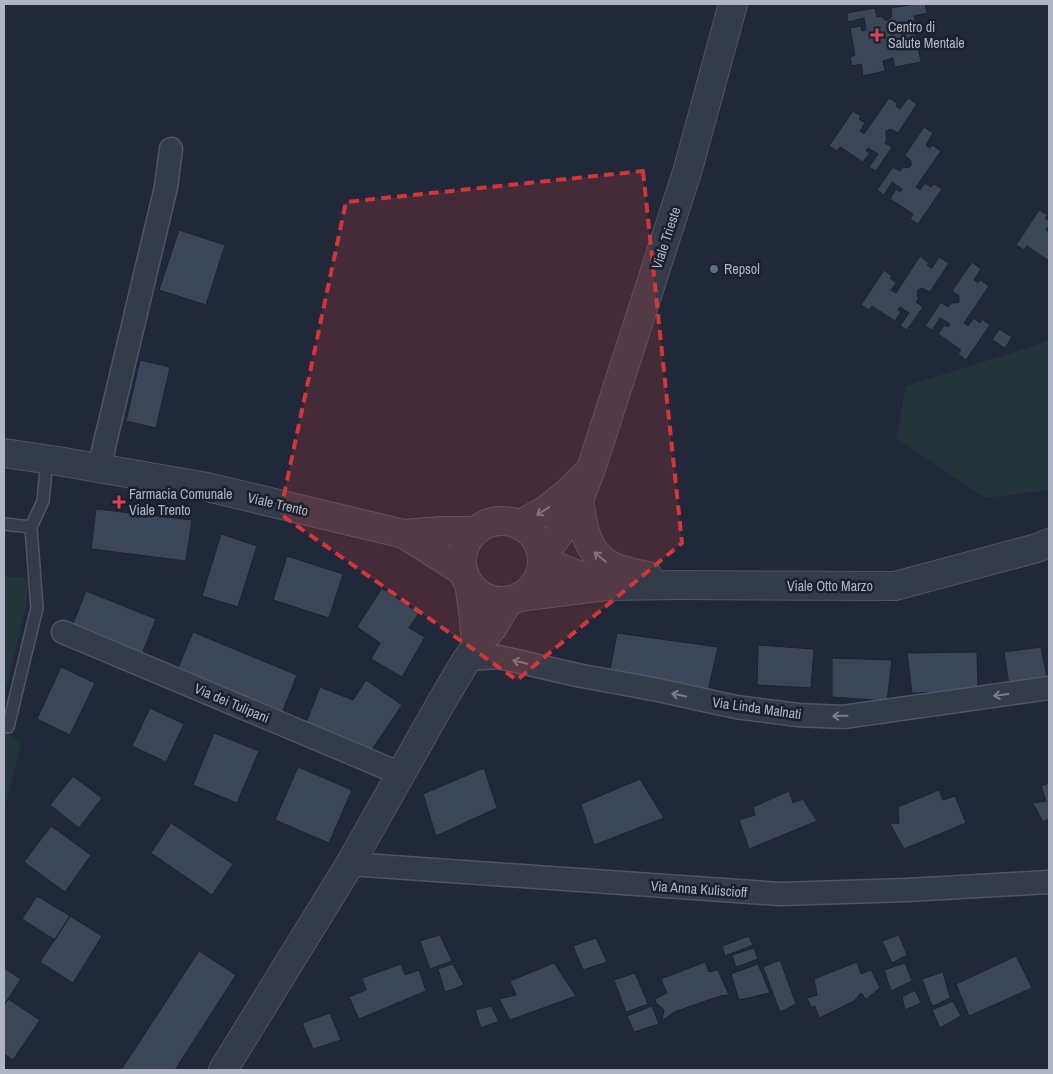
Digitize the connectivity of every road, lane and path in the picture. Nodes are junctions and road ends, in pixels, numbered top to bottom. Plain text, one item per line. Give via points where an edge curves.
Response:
1 (733, 4) edge
2 (171, 149) dead end
3 (4, 453) edge
4 (47, 459) junction
5 (99, 468) junction
6 (591, 469) junction
7 (579, 500) junction
8 (4, 524) edge
9 (519, 525) junction
10 (31, 527) junction
11 (476, 531) junction
12 (404, 534) junction
13 (1049, 543) edge
14 (542, 559) junction
15 (466, 577) junction
16 (678, 585) junction
17 (605, 586) junction
18 (514, 598) junction
19 (63, 632) dead end
20 (471, 653) junction
21 (1049, 688) edge
22 (8, 727) dead end
23 (401, 774) junction
24 (350, 864) junction
25 (1049, 882) edge
26 (224, 1070) edge

1 - 6 street, Viale Trieste via 688,169
2 - 5 street via 166,187
3 - 4 street, Viale Trento
4 - 5 street, Viale Trento
4 - 10 lane via 44,502
5 - 12 street, Viale Trento via 207,487
6 - 7 street, Viale Trieste
6 -> 9 street, Viale Trieste via 546,510
7 - 14 street, Viale Trieste
16 -> 7 street via 610,566 594,552 584,531
8 - 10 lane
9 - 11 street via 496,521
9 - 14 street via 530,532
10 - 22 lane via 37,608
11 - 12 street, Viale Trento
11 - 15 street via 464,550 462,564
12 - 15 street, Viale Trento
13 - 16 street, Viale Otto Marzo via 895,586
14 - 17 street, Viale Otto Marzo
14 - 18 street via 536,582 529,591
15 - 18 street via 476,591 486,597 497,600
15 - 20 street via 474,618
16 - 17 street, Viale Otto Marzo
17 - 18 street, Viale Otto Marzo
18 - 20 street
19 - 23 street, Via dei Tulipani
21 -> 20 street, Via Linda Malnati via 843,717 798,715 736,707
20 - 23 street
23 - 24 street
24 - 25 street, Via Anna Kuliscioff via 780,894
24 - 26 street

